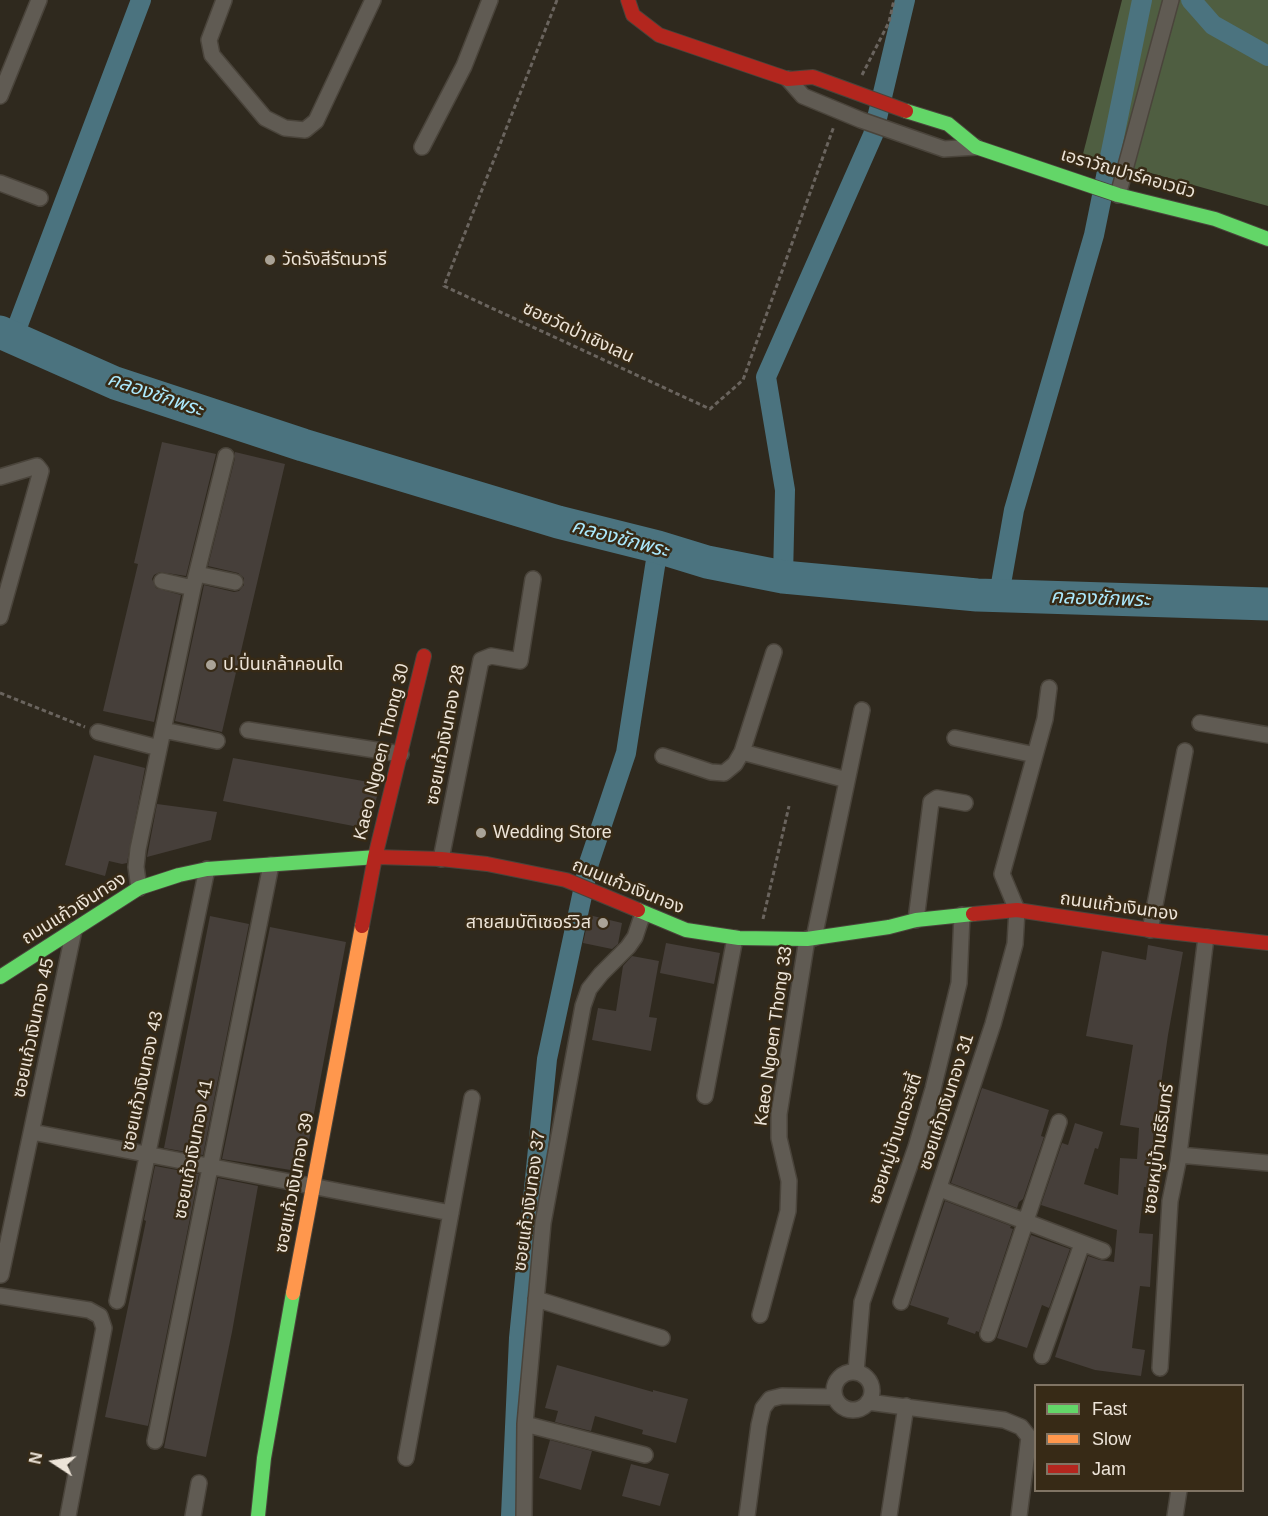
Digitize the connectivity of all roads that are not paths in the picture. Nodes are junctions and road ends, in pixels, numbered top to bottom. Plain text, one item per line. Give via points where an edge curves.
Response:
1 (39, 0) edge
2 (224, 0) edge
3 (373, 0) edge
4 (490, 0) edge
5 (628, 0) edge
6 (1171, 0) edge
7 (788, 79) junction
8 (0, 96) edge
9 (422, 147) dead end
10 (976, 147) junction
11 (0, 183) edge
12 (1118, 195) junction
13 (40, 198) dead end
14 (1268, 239) edge
15 (226, 456) dead end
16 (0, 477) edge
17 (533, 579) dead end
18 (162, 581) dead end
19 (195, 581) junction
20 (235, 582) dead end
21 (0, 618) edge
22 (774, 652) dead end
23 (424, 656) dead end
24 (1049, 688) dead end
25 (862, 710) dead end
26 (1200, 723) dead end
27 (163, 730) junction
28 (248, 730) dead end
29 (98, 732) road end
30 (1268, 735) edge
31 (955, 738) dead end
32 (217, 741) dead end
33 (159, 748) junction
34 (1185, 751) dead end
35 (742, 752) junction
36 (401, 754) junction
37 (663, 756) dead end
38 (1035, 756) junction
39 (847, 780) junction
40 (965, 803) dead end
41 (375, 857) junction
42 (441, 858) junction
43 (271, 865) junction
44 (207, 869) junction
45 (139, 888) junction
46 (1017, 910) junction
47 (643, 913) junction
48 (962, 915) junction
49 (916, 920) junction
50 (74, 930) junction
51 (1150, 930) junction
52 (1206, 937) junction
53 (735, 938) junction
54 (811, 938) junction
55 (1268, 943) edge
56 (0, 977) edge
57 (705, 1096) dead end
58 (472, 1098) dead end
59 (1059, 1122) dead end
60 (32, 1132) junction
61 (147, 1154) junction
62 (1179, 1155) junction
63 (1268, 1163) edge
64 (210, 1167) junction
65 (313, 1186) junction
66 (940, 1189) junction
67 (451, 1213) junction
68 (1026, 1221) junction
69 (1082, 1244) junction
70 (1103, 1251) dead end
71 (1, 1275) edge
72 (0, 1296) edge
73 (536, 1299) junction
74 (117, 1301) dead end
75 (901, 1302) dead end
76 (760, 1315) dead end
77 (988, 1334) dead end
78 (662, 1338) dead end
79 (1042, 1356) dead end
80 (1160, 1368) dead end
81 (856, 1372) junction
82 (834, 1397) junction
83 (868, 1402) junction
84 (906, 1406) junction
85 (525, 1424) junction
86 (155, 1441) dead end
87 (645, 1455) dead end
88 (406, 1458) dead end
89 (199, 1483) dead end
90 (1179, 1492) edge
91 (68, 1516) edge
92 (193, 1516) edge
93 (258, 1516) edge
94 (524, 1516) edge
95 (747, 1516) edge
96 (889, 1516) edge
97 (1019, 1516) edge
98 (1175, 1516) edge

1 - 8 street
2 - 3 street via 209,40 212,55 265,118 285,128 304,130 316,121
4 - 9 street via 464,66
5 - 7 street, เอราวัณปาร์คอเวนิว via 633,15 659,35
6 - 12 street
7 - 10 street, เอราวัณปาร์คอเวนิว via 813,77 948,124
7 - 10 street, เอราวัณปาร์คอเวนิว via 803,96 944,149
10 - 12 street, เอราวัณปาร์คอเวนิว
11 - 13 street
12 - 14 street, เอราวัณปาร์คอเวนิว via 1215,219
15 - 19 street
16 - 21 street via 37,466 41,471
17 - 42 street, ซอยแก้วเงินทอง 28 via 520,661 491,656 481,660
18 - 19 street
19 - 20 street
19 - 27 street
22 - 35 street
23 - 36 street, Kaeo Ngoen Thong 30
24 - 38 street
25 - 39 street, Kaeo Ngoen Thong 33
26 - 30 street
27 - 32 street
27 - 33 street
28 - 36 street
29 - 33 street
31 - 38 street
33 - 45 street via 136,867
34 - 51 street
35 - 37 street via 724,773
35 - 39 street
36 - 41 street, Kaeo Ngoen Thong 30
38 - 46 street via 1002,874
39 - 54 street, Kaeo Ngoen Thong 33
40 - 49 street via 937,798 931,802
41 - 42 street, ถนนแก้วเงินทอง
41 - 43 street, ถนนแก้วเงินทอง
41 - 65 street, ซอยแก้วเงินทอง 39
42 - 47 street, ถนนแก้วเงินทอง via 566,880
43 - 44 street, ถนนแก้วเงินทอง
43 - 64 street, ซอยแก้วเงินทอง 41
44 - 45 street, ถนนแก้วเงินทอง
44 - 61 street, ซอยแก้วเงินทอง 43
45 - 50 street, ถนนแก้วเงินทอง
46 - 48 street, ถนนแก้วเงินทอง
46 - 51 street, ถนนแก้วเงินทอง
46 - 66 street, ซอยแก้วเงินทอง 31 via 1015,944 993,1024
47 - 53 street, ถนนแก้วเงินทอง via 686,930
47 - 73 street, ซอยแก้วเงินทอง 37 via 635,937 589,988 583,1006 543,1223
48 - 49 street, ถนนแก้วเงินทอง
48 - 81 street, ซอยหมู่บ้านเดอะซิตี้ via 959,983 916,1147 862,1302
49 - 54 street, ถนนแก้วเงินทอง
50 - 56 street, ถนนแก้วเงินทอง
50 - 60 street, ซอยแก้วเงินทอง 45
51 - 52 street, ถนนแก้วเงินทอง
52 - 55 street, ถนนแก้วเงินทอง
52 - 62 street, ซอยหมู่บ้านธีรินทร์
53 - 54 street, ถนนแก้วเงินทอง
53 - 57 street
54 - 76 street, Kaeo Ngoen Thong 33 via 779,1114 779,1138 789,1181 788,1211
58 - 67 street
59 - 68 street
60 - 61 street
60 - 71 street, ซอยแก้วเงินทอง 45
61 - 64 street
61 - 74 street, ซอยแก้วเงินทอง 43
62 - 63 street
62 - 80 street, ซอยหมู่บ้านธีรินทร์ via 1170,1201
64 - 65 street
64 - 86 street, ซอยแก้วเงินทอง 41
65 - 67 street
65 - 93 street, ซอยแก้วเงินทอง 39 via 264,1458
66 - 68 street
66 - 75 street, ซอยแก้วเงินทอง 31
67 - 88 street
68 - 69 street
68 - 77 street
69 - 70 street
69 - 79 street
72 - 91 street via 89,1310 100,1316 104,1328
73 - 78 street
73 - 85 street, ซอยแก้วเงินทอง 37
81 - 82 street via 838,1378
81 - 83 street via 870,1384
82 - 83 street via 841,1407 853,1410
82 - 95 street via 782,1396 770,1399 763,1408
83 - 84 street
84 - 96 street
84 - 97 street via 1004,1420 1021,1427 1029,1437
85 - 87 street
85 - 94 street, ซอยแก้วเงินทอง 37
89 - 92 street
90 - 98 street

